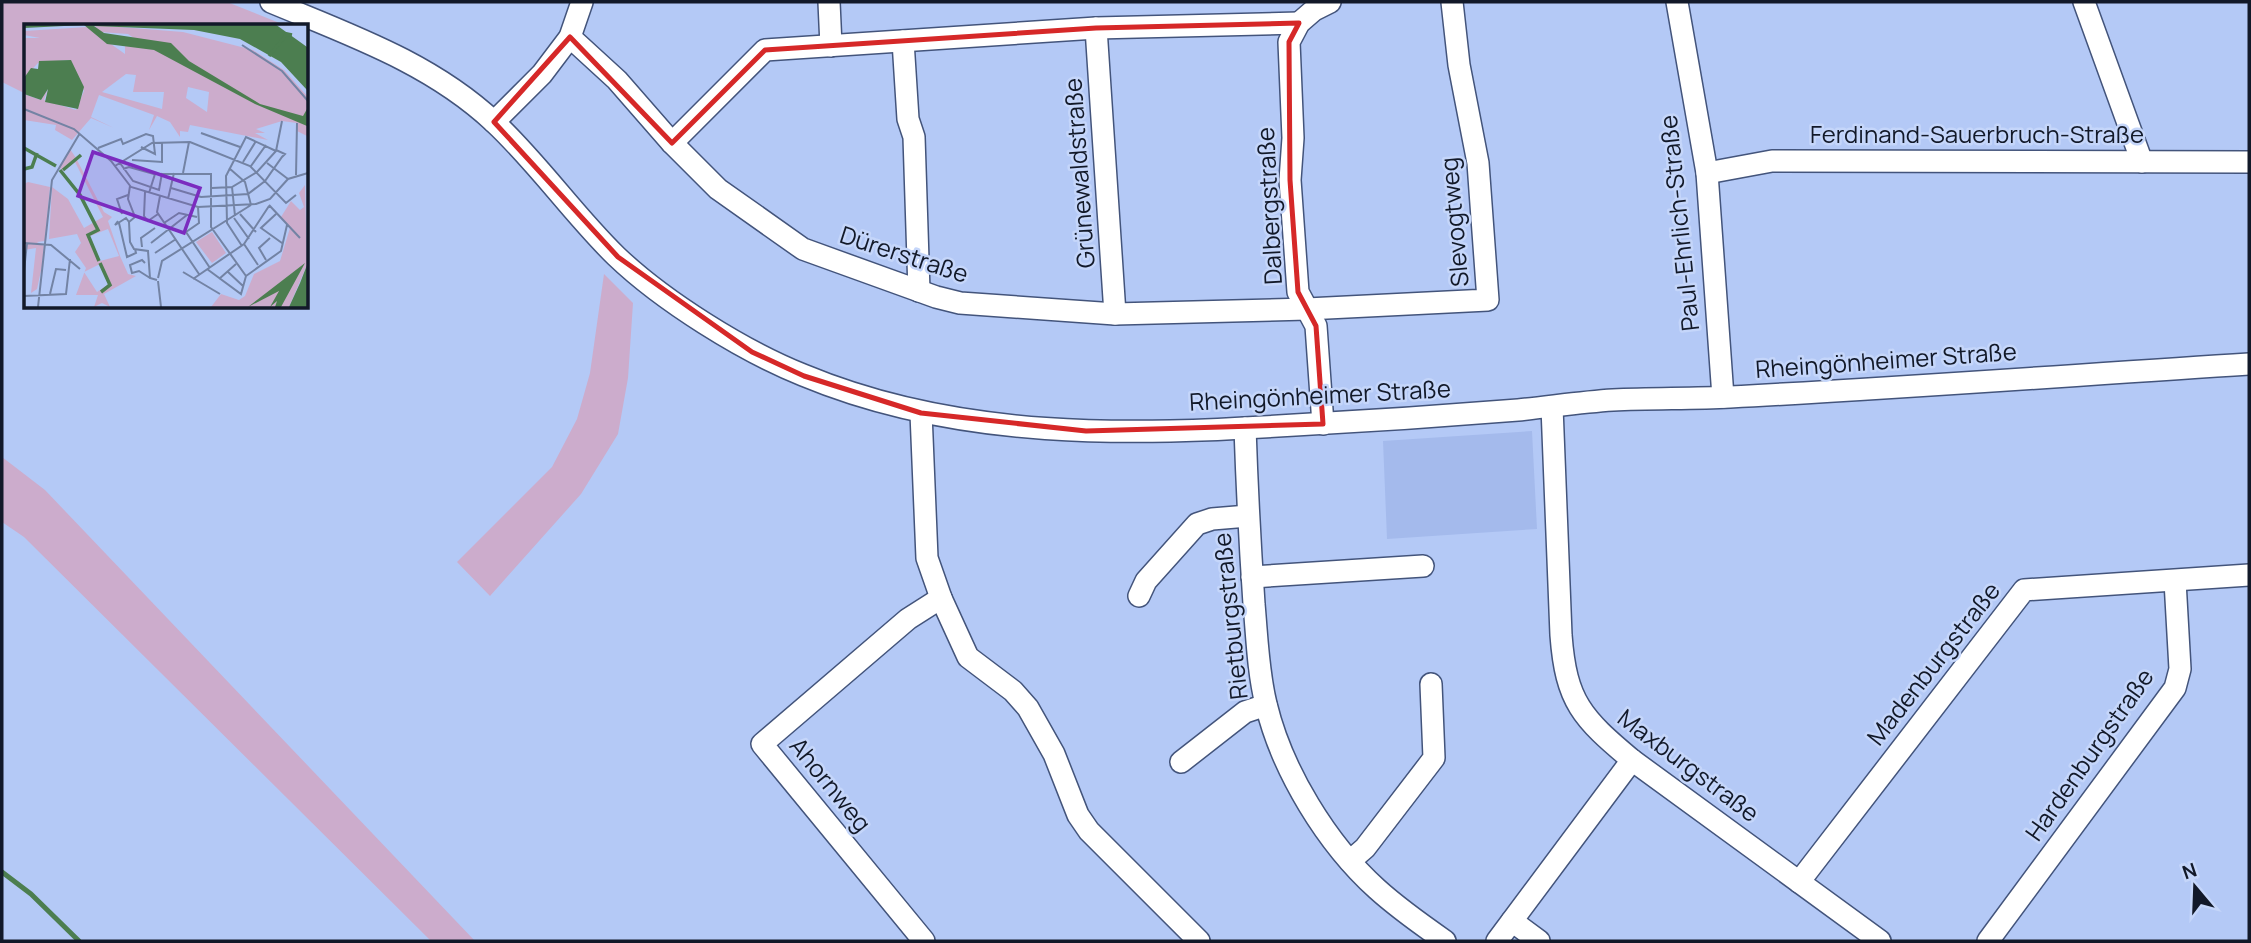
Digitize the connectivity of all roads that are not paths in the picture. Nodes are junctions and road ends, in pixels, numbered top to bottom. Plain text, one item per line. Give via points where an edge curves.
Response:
1 (271, 2) edge
2 (582, 2) edge
3 (830, 2) edge
4 (1331, 2) edge
5 (1452, 2) edge
6 (1676, 2) edge
7 (2084, 2) edge
8 (1299, 23) junction
9 (1096, 28) junction
10 (570, 37) junction
11 (903, 41) junction
12 (831, 46) junction
13 (494, 122) junction
14 (672, 143) junction
15 (2142, 162) junction
16 (2249, 162) edge
17 (1707, 173) junction
18 (919, 291) junction
19 (1307, 309) junction
20 (1115, 314) junction
21 (2249, 364) edge
22 (1723, 397) junction
23 (1552, 407) junction
24 (921, 412) junction
25 (1323, 424) junction
26 (1245, 428) junction
27 (1248, 516) junction
28 (1423, 566) dead end
29 (2249, 575) edge
30 (1252, 578) junction
31 (2175, 581) junction
32 (1139, 596) dead end
33 (941, 598) junction
34 (1431, 684) dead end
35 (1266, 705) junction
36 (1632, 760) junction
37 (1181, 762) dead end
38 (1350, 861) junction
39 (1799, 882) junction
40 (1512, 921) junction
41 (924, 941) edge
42 (1199, 941) edge
43 (1445, 941) edge
44 (1497, 941) edge
45 (1539, 941) edge
46 (1880, 941) edge
47 (1988, 941) edge

1 - 13 street, Rheingönheimer Straße via 396,54 451,87
2 - 10 street
3 - 12 street
4 - 8 street
5 - 19 street, Slevogtweg via 1478,163 1488,300
6 - 17 street, Paul-Ehrlich-Straße
7 - 15 street
8 - 9 street
8 - 19 street, Dalbergstraße via 1289,42 1290,180 1298,292
9 - 11 street
9 - 20 street, Grünewaldstraße
10 - 13 street via 542,74
10 - 14 street, Dürerstraße via 617,80
11 - 12 street
11 - 18 street via 908,119 914,137
12 - 14 street via 765,50
13 - 24 street, Rheingönheimer Straße via 618,257 672,300 752,352 804,376
14 - 18 street, Dürerstraße via 718,189 803,249
15 - 16 street, Ferdinand-Sauerbruch-Straße
15 - 17 street, Ferdinand-Sauerbruch-Straße via 1772,161
17 - 22 street, Paul-Ehrlich-Straße
18 - 20 street, Dürerstraße via 960,303
19 - 20 street, Dürerstraße
19 - 25 street, Dalbergstraße via 1317,326
21 - 22 street, Rheingönheimer Straße
22 - 23 street, Rheingönheimer Straße via 1607,400
23 - 25 street, Rheingönheimer Straße
23 - 36 street, Maxburgstraße via 1564,670 1572,694 1590,722
24 - 26 street, Rheingönheimer Straße via 1010,426 1086,431
24 - 33 street via 927,558
25 - 26 street, Rheingönheimer Straße
26 - 27 street, Rietburgstraße
27 - 30 street, Rietburgstraße
27 - 32 street via 1197,524 1146,581
28 - 30 street
29 - 31 street, Madenburgstraße
30 - 35 street, Rietburgstraße
31 - 39 street, Madenburgstraße via 2024,590
31 - 47 street, Hardenburgstraße via 2180,669 2175,688
33 - 41 street, Ahornweg via 908,619 762,744
33 - 42 street via 968,657 1028,708 1089,831
34 - 38 street via 1434,758
35 - 37 street via 1245,712
35 - 38 street, Rietburgstraße via 1284,757 1308,803
36 - 39 street, Maxburgstraße
36 - 40 street
38 - 43 street, Rietburgstraße via 1393,903
39 - 46 street, Maxburgstraße
40 - 44 street
40 - 45 street

